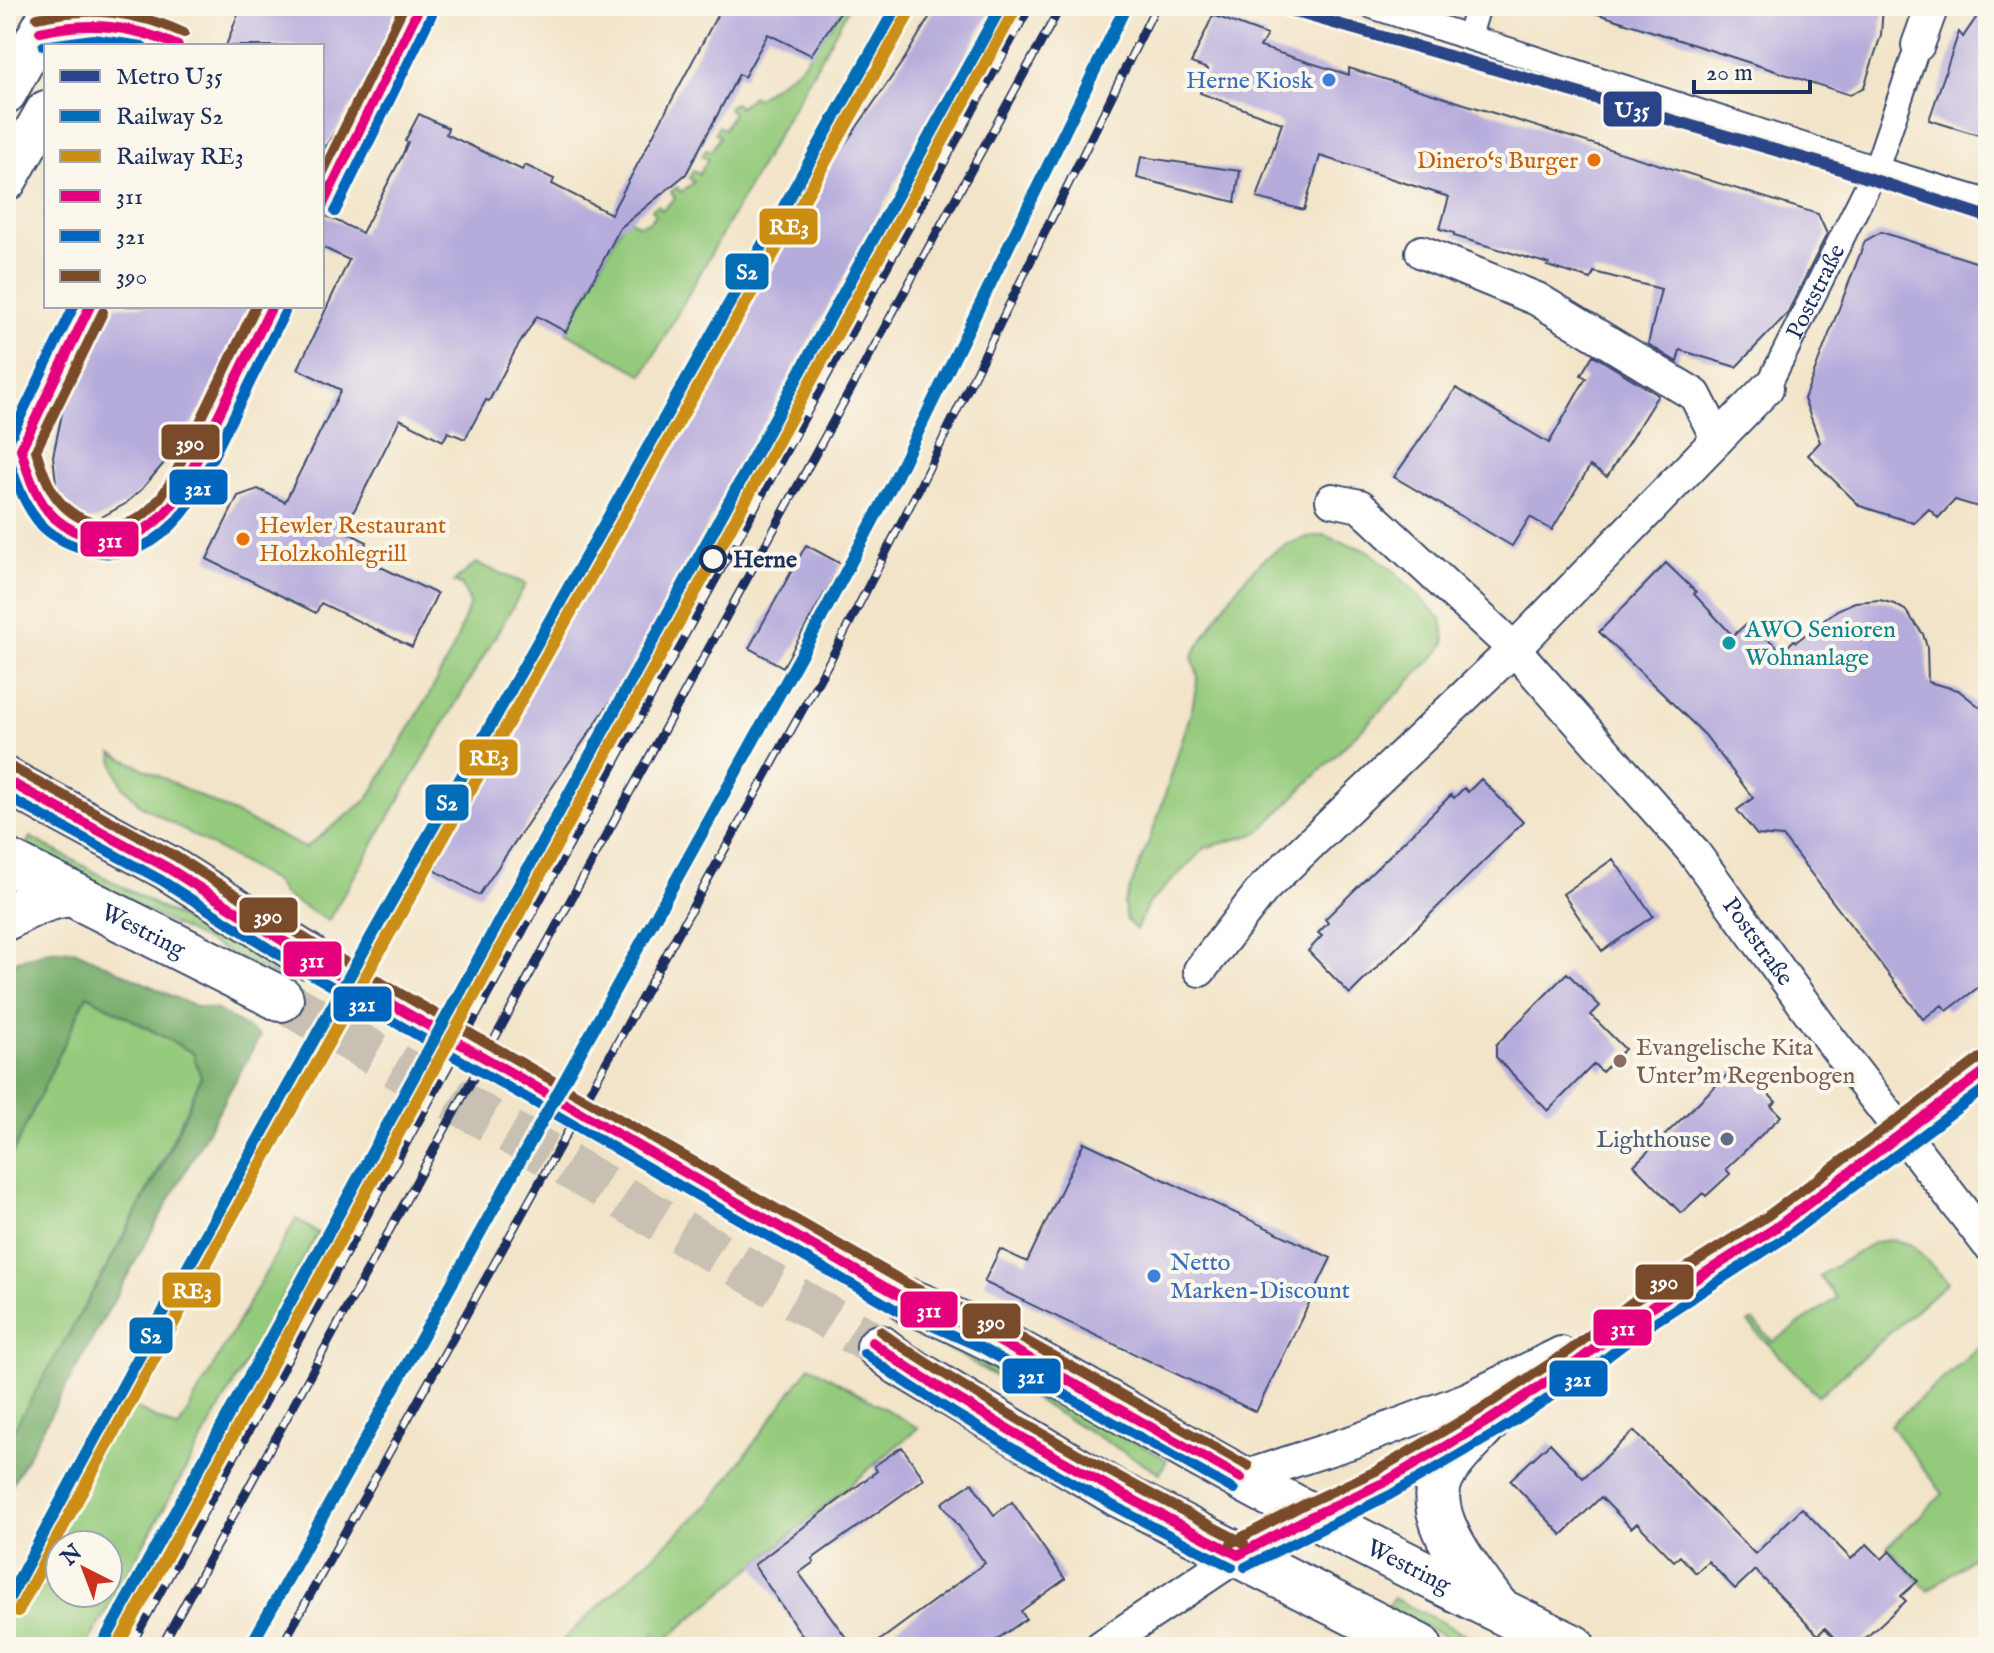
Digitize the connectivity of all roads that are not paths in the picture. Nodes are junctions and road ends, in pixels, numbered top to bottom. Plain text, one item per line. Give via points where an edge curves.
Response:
1 (54, 6) edge
2 (104, 6) edge
3 (1372, 6) edge
4 (1478, 6) edge
5 (1932, 6) edge
6 (1469, 36) junction
7 (83, 44) edge
8 (1918, 45) joint
9 (6, 93) edge
10 (44, 114) edge
11 (1876, 169) junction
12 (6, 181) edge
13 (1988, 202) edge
14 (1422, 252) dead end
15 (1767, 388) joint
16 (1717, 438) junction
17 (1332, 500) dead end
18 (1514, 649) junction
19 (6, 780) edge
20 (6, 861) edge
21 (71, 894) junction
22 (6, 918) edge
23 (307, 956) tunnel mouth
24 (1200, 970) dead end
25 (281, 999) tunnel mouth
26 (1988, 1069) edge
27 (1902, 1135) junction
28 (1988, 1244) edge
29 (909, 1301) tunnel mouth
30 (1639, 1315) junction
31 (879, 1347) tunnel mouth
32 (1488, 1421) junction
33 (1241, 1478) junction
34 (1312, 1516) junction
35 (1238, 1555) junction
36 (1497, 1609) junction
37 (1101, 1647) edge
38 (1420, 1647) edge
39 (1573, 1647) edge

1 - 9 street
2 - 7 street
3 - 6 street
4 - 6 street
5 - 8 street
6 - 11 street
8 - 11 street, Poststraße
10 - 12 street
11 - 13 street
11 - 15 street, Poststraße
14 - 16 street via 1537,299 1695,395
15 - 16 street, Poststraße
16 - 18 street, Poststraße
17 - 18 street, Poststraße via 1360,506
18 - 24 street, Poststraße via 1263,889
18 - 27 street, Poststraße via 1692,850
19 - 23 main road via 168,868
20 - 21 main road, Westring
21 - 22 main road via 35,903
21 - 25 main road, Westring
26 - 27 street
27 - 28 street, Poststraße
27 - 30 street via 1774,1229
29 - 33 main road, Westring via 986,1334
30 - 32 street
30 - 33 street via 1467,1399
31 - 35 main road via 1028,1442
32 - 34 street via 1383,1483
32 - 36 main road via 1442,1476 1437,1493 1447,1534
33 - 34 main road, Westring
34 - 35 street
34 - 36 main road, Westring
35 - 37 street
35 - 38 main road
36 - 39 main road, Westring

